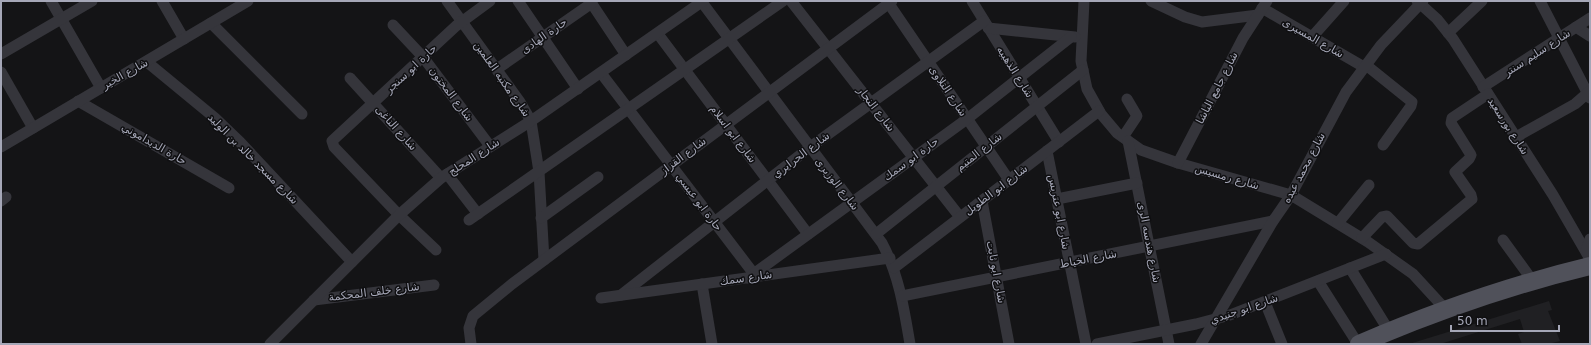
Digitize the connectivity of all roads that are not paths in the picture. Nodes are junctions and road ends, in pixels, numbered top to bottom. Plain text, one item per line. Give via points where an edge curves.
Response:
1 (51, 1) edge
2 (92, 1) edge
3 (162, 1) edge
4 (248, 1) edge
5 (447, 1) edge
6 (490, 1) edge
7 (518, 1) edge
8 (702, 1) edge
9 (782, 1) edge
10 (791, 1) edge
11 (972, 1) edge
12 (1084, 1) edge
13 (1151, 1) edge
14 (1344, 1) edge
15 (1482, 1) edge
16 (1540, 1) edge
17 (591, 2) edge
18 (889, 2) edge
19 (1420, 2) edge
20 (1262, 8) edge
21 (1590, 18) edge
22 (62, 19) junction
23 (462, 21) junction
24 (211, 23) junction
25 (986, 24) junction
26 (393, 25) dead end
27 (1576, 27) junction
28 (1448, 33) junction
29 (658, 34) junction
30 (1590, 36) edge
31 (543, 37) junction
32 (1076, 37) junction
33 (1312, 37) junction
34 (184, 39) junction
35 (729, 39) junction
36 (1558, 39) junction
37 (828, 48) junction
38 (1, 54) edge
39 (626, 55) junction
40 (424, 57) junction
41 (928, 61) junction
42 (147, 62) junction
43 (1365, 66) junction
44 (497, 69) junction
45 (685, 69) junction
46 (1083, 70) junction
47 (1, 72) edge
48 (601, 73) junction
49 (350, 78) dead end
50 (1019, 78) junction
51 (101, 88) junction
52 (578, 89) junction
53 (1486, 91) junction
54 (768, 93) junction
55 (1589, 94) edge
56 (1127, 100) dead end
57 (78, 101) junction
58 (373, 103) junction
59 (870, 103) junction
60 (1037, 107) junction
61 (628, 109) junction
62 (1099, 111) junction
63 (302, 114) dead end
64 (967, 119) junction
65 (531, 121) junction
66 (726, 124) junction
67 (32, 128) junction
68 (1516, 137) junction
69 (1126, 139) junction
70 (1059, 142) junction
71 (1383, 144) dead end
72 (490, 146) junction
73 (1, 147) edge
74 (986, 147) junction
75 (809, 148) junction
76 (1047, 151) junction
77 (913, 157) junction
78 (1178, 163) junction
79 (671, 165) junction
80 (538, 172) junction
81 (444, 176) junction
82 (598, 177) dead end
83 (768, 180) junction
84 (1008, 180) junction
85 (1137, 183) junction
86 (1369, 185) dead end
87 (936, 186) junction
88 (230, 188) dead end
89 (1291, 195) junction
90 (1057, 199) junction
91 (982, 201) junction
92 (851, 203) junction
93 (399, 216) junction
94 (960, 217) junction
95 (541, 218) junction
96 (1274, 221) junction
97 (715, 222) junction
98 (1338, 223) junction
99 (808, 234) junction
100 (876, 234) junction
101 (1362, 238) junction
102 (1590, 239) edge
103 (1503, 240) dead end
104 (1150, 246) junction
105 (436, 250) dead end
106 (1386, 254) junction
107 (1588, 259) edge
108 (544, 260) junction
109 (352, 262) junction
110 (1070, 262) junction
111 (892, 263) junction
112 (1350, 268) junction
113 (751, 276) junction
114 (997, 277) junction
115 (1590, 277) edge
116 (1532, 280) junction
117 (1318, 281) junction
118 (702, 284) junction
119 (434, 285) dead end
120 (621, 295) junction
121 (902, 296) junction
122 (601, 298) dead end
123 (314, 300) junction
124 (1265, 302) junction
125 (1446, 311) junction
126 (1214, 320) junction
127 (1166, 330) junction
128 (1386, 338) edge
129 (270, 344) edge
130 (470, 344) edge
131 (712, 344) edge
132 (910, 344) edge
133 (1010, 344) edge
134 (1086, 344) edge
135 (1097, 344) edge
136 (1169, 344) edge
137 (1201, 344) edge
138 (1282, 344) edge
139 (1358, 344) edge

1 - 22 street
2 - 22 street
3 - 34 street
4 - 24 street, شارع الخير
5 - 23 street, شارع مكتبه العلمين
6 - 23 street, حارة ابو سنجر
7 - 31 street
8 - 29 street, شارع المحلج
8 - 35 street, شارع الوزيرى
9 - 35 street
10 - 37 street, شارع النجار
11 - 25 street, شارع الذهبيه
12 - 32 street, شارع رمسيس
13 - 20 street via 1202,22
14 - 33 street
15 - 28 street
16 - 36 street
17 - 31 street, حارة الهادى
17 - 39 street
18 - 37 street, شارع القزاز
18 - 41 street, شارع التلاوى
19 - 28 street, شارع بورسعيد
19 - 43 street, شارع محمد عبده
20 - 33 street, شارع المسيرى
20 - 78 street, شارع جامع الباشا via 1243,38
21 - 27 street, شارع سليم سنتر
22 - 38 street
22 - 51 street
23 - 40 street, حارة ابو سنجر
23 - 44 street, شارع مكتبه العلمين
24 - 34 street, شارع الخير
24 - 63 street
25 - 32 street
25 - 41 street, شارع الحرايري
25 - 50 street, شارع الذهبيه
26 - 40 street, شارع المختون
27 - 30 street
27 - 36 street, شارع سليم سنتر
28 - 53 street, شارع بورسعيد
29 - 39 street, شارع المحلج
29 - 45 street, شارع ابو اسلام
31 - 44 street, حارة الهادى
31 - 52 street
32 - 46 street, شارع رمسيس
32 - 50 street, حارة ابو سمك
33 - 43 street, شارع المسيرى
34 - 42 street, شارع الخير
35 - 45 street
35 - 54 street, شارع الوزيرى
36 - 53 street, شارع سليم سنتر
36 - 55 street
37 - 54 street, شارع القزاز
37 - 59 street, شارع النجار
39 - 48 street, شارع المحلج
40 - 58 street, حارة ابو سنجر
40 - 72 street, شارع المختون
41 - 59 street, شارع الحرايري
41 - 64 street, شارع التلاوى
42 - 51 street, شارع الخير
42 - 109 street, شارع مسجد خالد بن الوليد via 240,142
43 - 71 street, شارع المسيرى via 1412,102
43 - 89 street, شارع محمد عبده via 1346,92
44 - 65 street, شارع مكتبه العلمين
45 - 61 street
45 - 66 street, شارع ابو اسلام
46 - 60 street, شارع المتيم
46 - 62 street, شارع رمسيس via 1087,89
47 - 67 street
48 - 52 street, شارع المحلج
48 - 61 street, حارة ابو عيسي
49 - 58 street, شارع الناغى
50 - 60 street, شارع الذهبيه
50 - 64 street, حارة ابو سمك
51 - 57 street, شارع الخير
52 - 65 street, شارع المحلج
53 - 68 street, شارع بورسعيد
53 - 101 street, شارع سليم سنتر via 1452,118 1451,123 1471,155 1455,172 1472,195 1472,199 1418,244 1412,243 1387,216 1382,217
54 - 66 street, شارع القزاز
54 - 75 street, شارع الوزيرى
55 - 68 street
56 - 69 street via 1137,116
57 - 67 street, شارع الخير
57 - 88 street, حارة الديداموني
58 - 81 street, شارع الناغى
58 - 93 street, حارة ابو سنجر via 334,139 332,146
59 - 75 street, شارع الحرايري
59 - 77 street, شارع النجار
60 - 70 street, شارع الذهبيه
60 - 74 street, شارع المتيم
61 - 79 street, حارة ابو عيسي
61 - 80 street
62 - 69 street, شارع رمسيس
62 - 70 street, شارع ابو الطويل
64 - 74 street, شارع التلاوى
64 - 77 street, حارة ابو سمك
65 - 72 street, شارع المحلج
65 - 80 street, شارع مكتبه العلمين
66 - 79 street, شارع القزاز
66 - 83 street, شارع ابو اسلام
67 - 73 street, شارع الخير
68 - 107 street, شارع بورسعيد via 1554,196
69 - 78 street, شارع رمسيس via 1140,150
69 - 85 street, شارع هندسه الرى
70 - 76 street, شارع ابو الطويل
72 - 81 street, شارع المحلج
74 - 84 street, شارع التلاوى
74 - 87 street, شارع المتيم
75 - 83 street, شارع الحرايري
75 - 92 street, شارع الوزيرى
76 - 84 street, شارع ابو الطويل
76 - 90 street, شارع ابو عتريس
77 - 87 street, شارع النجار
77 - 92 street, حارة ابو سمك
78 - 89 street, شارع رمسيس
79 - 97 street, حارة ابو عيسي
79 - 108 street, شارع القزاز
80 - 81 street, شارع الناغى via 473,217
80 - 95 street, شارع مكتبه العلمين
81 - 93 street, شارع المحلج
82 - 95 street
83 - 97 street, شارع الحرايري
83 - 99 street, شارع ابو اسلام
84 - 91 street, شارع ابو الطويل
85 - 90 street
85 - 104 street, شارع هندسه الرى
86 - 98 street
87 - 94 street, شارع النجار
87 - 100 street, شارع المتيم
89 - 96 street, شارع محمد عبده
89 - 98 street, شارع رمسيس
90 - 110 street, شارع ابو عتريس
91 - 94 street, شارع ابو الطويل
91 - 114 street, شارع ابو ثابت
92 - 99 street, حارة ابو سمك
92 - 100 street, شارع الوزيرى
93 - 105 street
93 - 109 street, شارع المحلج
94 - 111 street, شارع ابو الطويل
95 - 108 street, شارع مكتبه العلمين
96 - 104 street, شارع الخياط
96 - 126 street, شارع محمد عبده
97 - 113 street, حارة ابو عيسي
97 - 120 street, شارع الحرايري
98 - 101 street, شارع رمسيس
99 - 113 street, حارة ابو سمك
100 - 111 street, شارع الوزيرى
101 - 106 street, شارع رمسيس
102 - 107 street
103 - 116 street
104 - 110 street, شارع الخياط
104 - 127 street, شارع هندسه الرى
106 - 112 street, شارع ابو جنيدي
106 - 125 street, شارع رمسيس via 1412,274
107 - 116 main road
108 - 130 street, شارع القزاز via 477,313 469,324
109 - 123 street, شارع المحلج
110 - 114 street, شارع الخياط
110 - 134 street, شارع ابو عتريس
111 - 113 street, شارع سمك
111 - 121 street, شارع الوزيرى
112 - 117 street, شارع ابو جنيدي
112 - 128 street
113 - 118 street, شارع سمك
114 - 121 street, شارع الخياط
114 - 133 street, شارع ابو ثابت
115 - 128 main road via 1517,295
116 - 125 main road
117 - 124 street, شارع ابو جنيدي
117 - 139 street
118 - 120 street, شارع سمك
118 - 131 street
119 - 123 street, شارع خلف المحكمة
120 - 122 street, شارع سمك
121 - 132 street, شارع الوزيرى
123 - 129 street, شارع المحلج
124 - 126 street, شارع ابو جنيدي
124 - 138 street
125 - 128 main road
126 - 127 street, شارع ابو جنيدي
126 - 137 street, شارع محمد عبده
127 - 135 street, شارع ابو جنيدي
127 - 136 street, شارع هندسه الرى
128 - 139 main road

